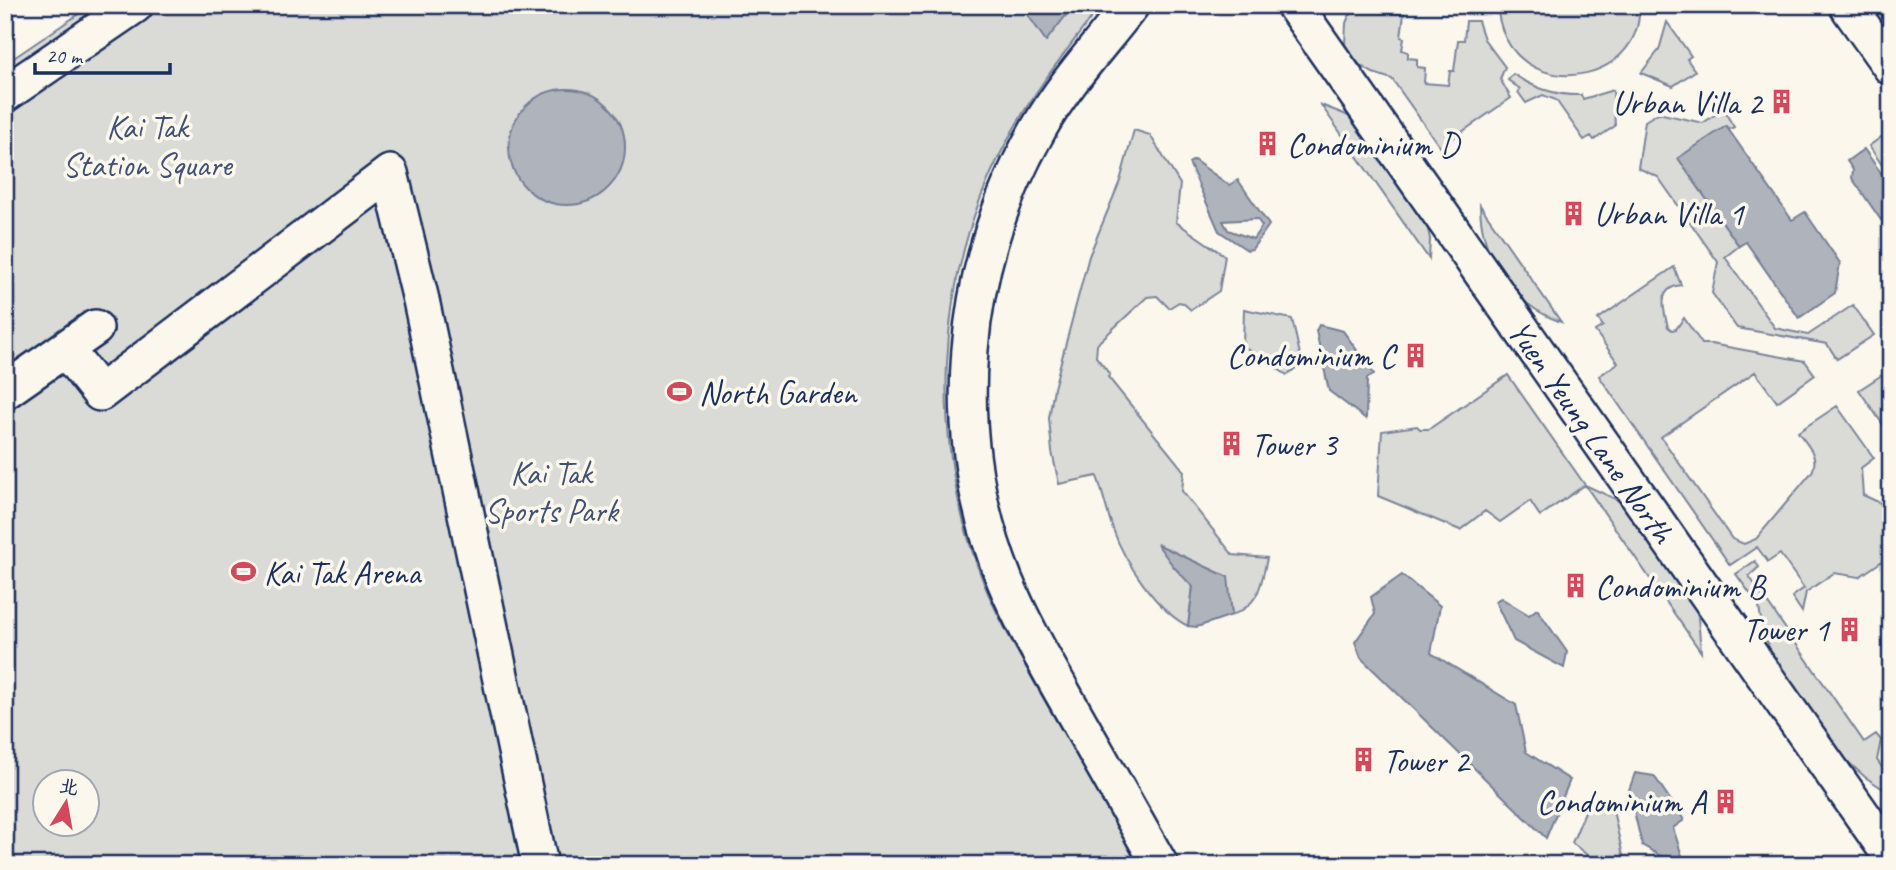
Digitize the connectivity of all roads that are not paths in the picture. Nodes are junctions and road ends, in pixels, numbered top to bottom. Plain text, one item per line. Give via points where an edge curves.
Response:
1 (135, 5) edge
2 (1131, 5) edge
3 (1294, 5) edge
4 (1847, 5) edge
5 (1891, 67) edge
6 (5, 94) edge
7 (95, 328) dead end
8 (65, 349) junction
9 (5, 391) edge
10 (1891, 856) edge
11 (540, 865) edge
12 (1160, 865) edge

1 - 6 street
2 - 12 street via 1040,126 1013,178 992,232 978,288 967,391 973,466 1005,581 1030,635
3 - 10 street, Yuen Yeung Lane North
4 - 5 street
7 - 8 street
8 - 9 street
8 - 11 street via 100,393 390,173

